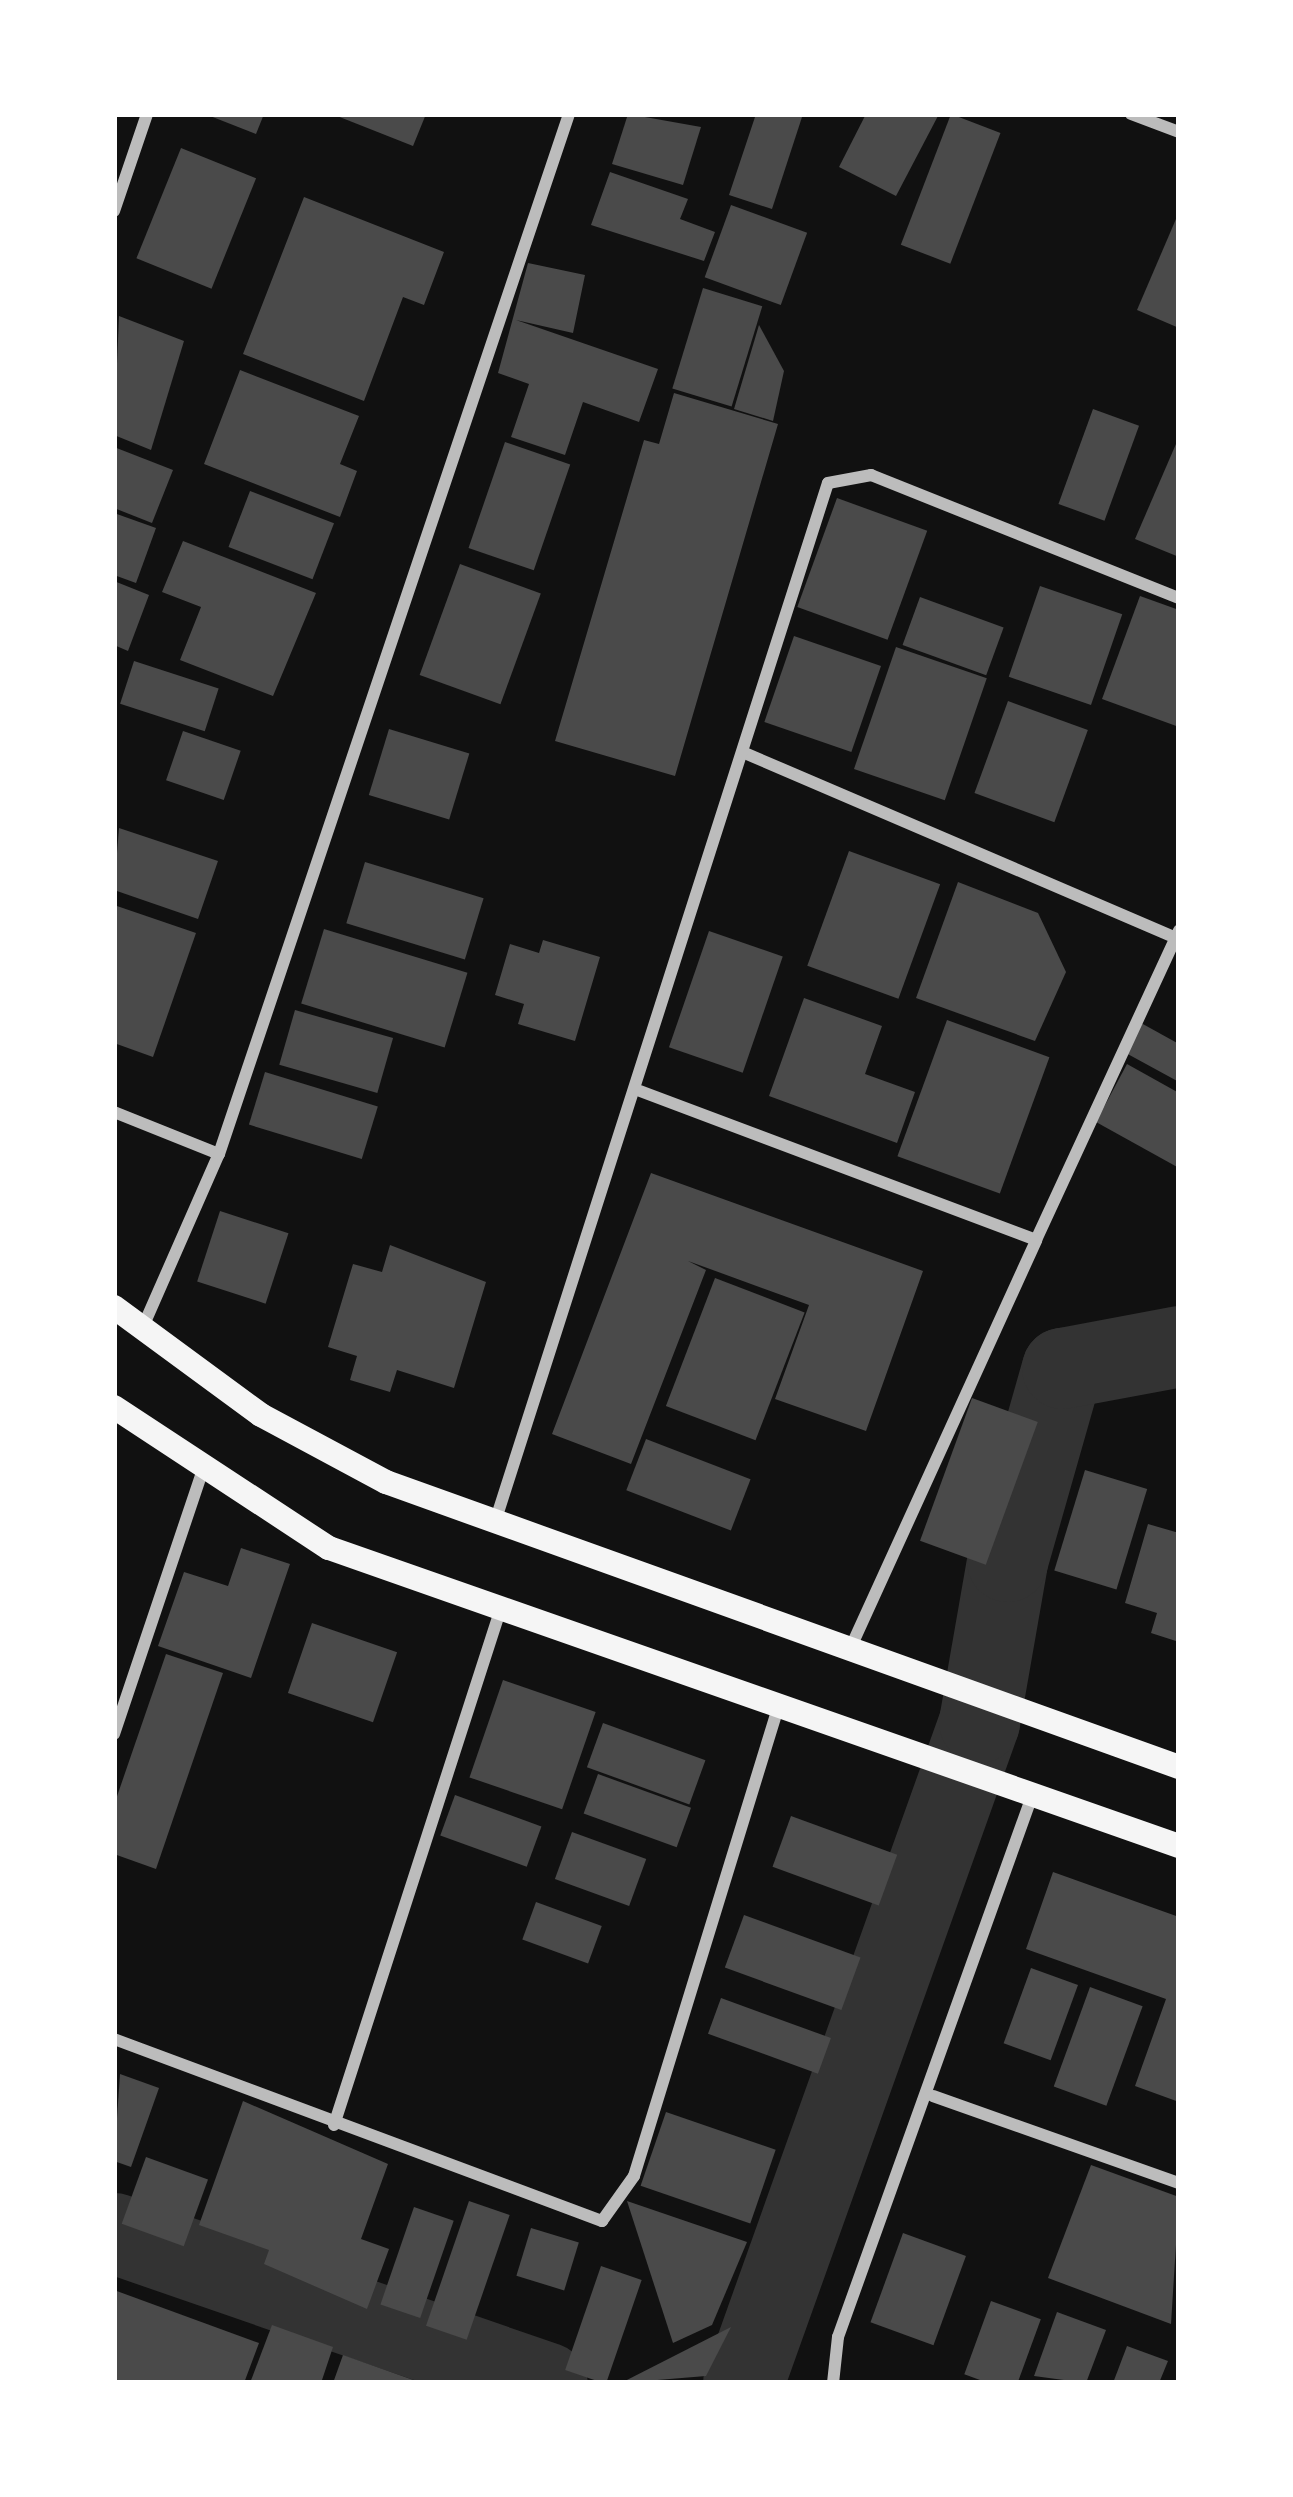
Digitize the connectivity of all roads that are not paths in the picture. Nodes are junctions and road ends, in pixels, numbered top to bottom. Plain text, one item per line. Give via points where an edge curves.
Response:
1 (147, 114) edge
2 (569, 114) edge
3 (1131, 114) edge
4 (1179, 132) edge
5 (114, 212) edge
6 (1179, 598) edge
7 (747, 754) junction
8 (1177, 934) edge
9 (640, 1091) junction
10 (114, 1112) edge
11 (219, 1154) junction
12 (1036, 1240) junction
13 (114, 1306) edge
14 (142, 1329) junction
15 (114, 1407) edge
16 (202, 1472) junction
17 (494, 1526) junction
18 (499, 1614) junction
19 (850, 1650) junction
20 (777, 1712) junction
21 (114, 1734) edge
22 (1179, 1767) edge
23 (1021, 1792) junction
24 (1179, 1846) edge
25 (114, 2039) edge
26 (933, 2096) junction
27 (334, 2125) junction
28 (1179, 2183) edge
29 (833, 2383) edge

1 - 5 street
2 - 11 street
3 - 4 street
6 - 7 street via 847,471 828,483
7 - 8 street
7 - 9 street
8 - 12 street
9 - 12 street
9 - 17 street
10 - 11 street
11 - 14 street
12 - 19 street
13 - 14 main road
14 - 17 main road via 261,1414
15 - 16 main road
16 - 18 main road via 329,1548
16 - 21 street
17 - 19 main road
18 - 20 main road
18 - 27 street
19 - 22 main road
20 - 23 main road
20 - 27 street via 634,2176 614,2214 588,2219
23 - 24 main road
23 - 26 street
25 - 27 street
26 - 28 street
26 - 29 street via 838,2337

